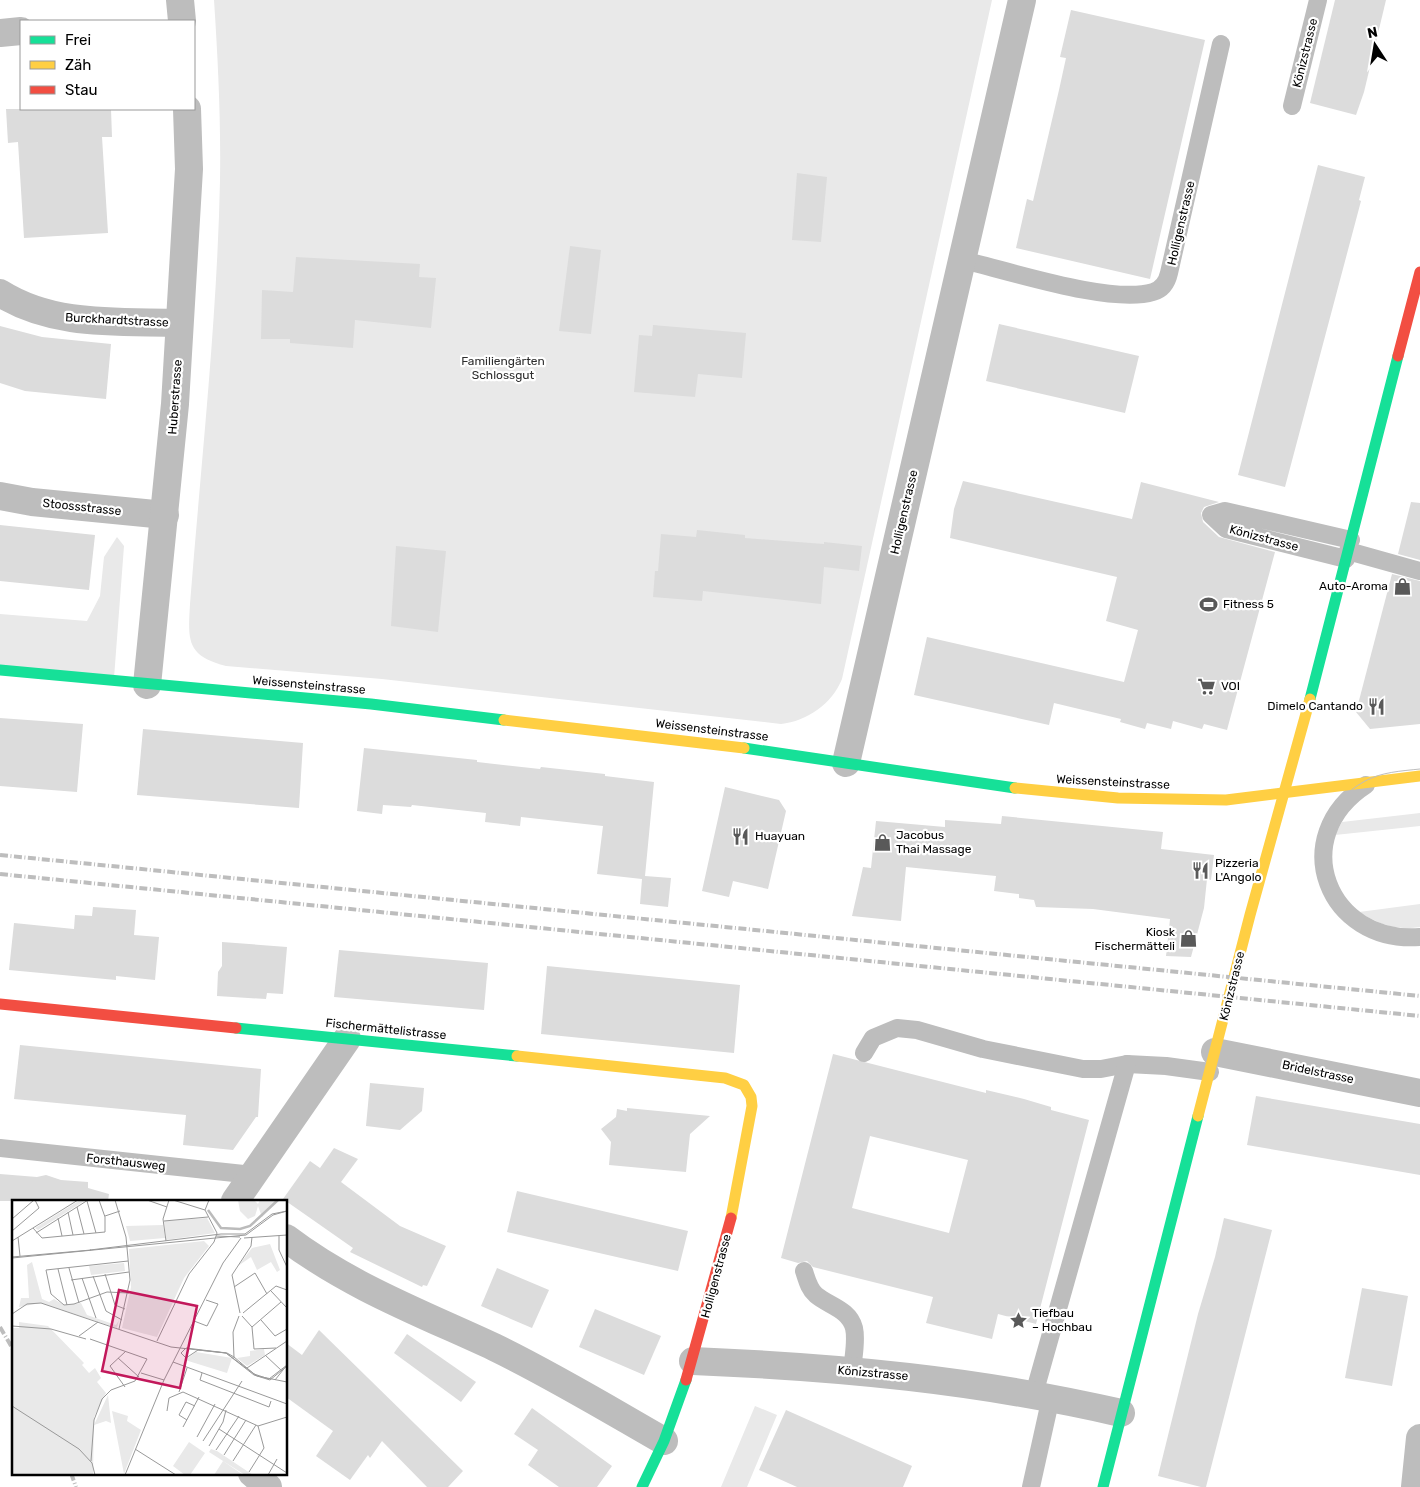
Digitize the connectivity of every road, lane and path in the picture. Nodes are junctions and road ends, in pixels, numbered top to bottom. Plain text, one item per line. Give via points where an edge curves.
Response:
1 (180, 0) edge
2 (1022, 0) edge
3 (1318, 0) edge
4 (182, 20) edge
5 (20, 31) edge
6 (0, 34) edge
7 (1221, 44) dead end
8 (1292, 106) dead end
9 (187, 110) edge
10 (962, 260) junction
11 (1420, 272) edge
12 (0, 293) edge
13 (179, 323) junction
14 (0, 496) edge
15 (165, 515) junction
16 (1348, 550) junction
17 (1420, 571) edge
18 (0, 670) edge
19 (147, 685) junction
20 (846, 763) junction
21 (1420, 776) edge
22 (1375, 782) junction
23 (1285, 793) junction
24 (1420, 937) edge
25 (0, 1004) edge
26 (347, 1039) junction
27 (864, 1053) dead end
28 (1212, 1062) junction
29 (1127, 1064) junction
30 (1420, 1093) edge
31 (752, 1106) joint
32 (0, 1148) edge
33 (253, 1175) junction
34 (236, 1200) edge
35 (288, 1240) edge
36 (804, 1271) dead end
37 (693, 1360) junction
38 (852, 1371) junction
39 (1043, 1395) junction
40 (1121, 1412) junction
41 (1420, 1438) edge
42 (664, 1441) junction
43 (253, 1474) edge
44 (268, 1487) edge
45 (642, 1487) edge
46 (1031, 1487) edge
47 (1104, 1487) edge
48 (1414, 1487) edge

1 - 4 street
2 - 10 street, Holligenstrasse
3 - 8 lane, Könizstrasse
5 - 6 street
7 - 10 lane, Holligenstrasse via 1170,273 1163,287 1139,295 1104,292 1057,284
9 - 13 street, Huberstrasse via 189,179
10 - 20 street, Holligenstrasse
11 - 16 main road, Könizstrasse
12 - 13 street, Burckhardtstrasse via 16,303 53,317
13 - 15 street, Huberstrasse
14 - 15 street, Stoossstrasse
15 - 19 street, Huberstrasse
16 - 16 lane, Könizstrasse via 1225,511 1211,515 1226,529
16 - 17 lane, Könizstrasse
16 - 23 main road, Könizstrasse
18 - 19 main road, Weissensteinstrasse
19 - 20 main road, Weissensteinstrasse via 371,704
20 - 23 main road, Weissensteinstrasse via 1000,786 1118,798 1226,800
21 - 22 main road, Weissensteinstrasse
22 - 23 main road, Weissensteinstrasse
22 - 24 lane via 1350,796 1331,823 1324,848 1324,872 1335,900 1362,926 1394,938
23 - 28 main road, Könizstrasse
25 - 26 main road, Fischermättelistrasse
26 - 31 main road, Fischermättelistrasse via 736,1079 747,1087 752,1096
26 - 33 street
27 - 29 lane via 873,1038 897,1028 1083,1069
28 - 29 lane via 1166,1066
28 - 30 street, Bridelstrasse
28 - 40 main road, Könizstrasse
29 - 39 lane
31 - 37 main road, Holligenstrasse via 729,1229
32 - 33 lane, Forsthausweg
33 - 34 street
35 - 42 street via 310,1257 361,1285 494,1347
36 - 38 lane via 816,1295 844,1312 852,1321 855,1335
37 - 38 street, Könizstrasse
37 - 42 main road, Holligenstrasse
38 - 39 street, Könizstrasse via 957,1381
39 - 40 street, Könizstrasse
39 - 46 lane
40 - 47 main road, Könizstrasse
41 - 48 street
42 - 45 main road, Holligenstrasse
43 - 44 street

